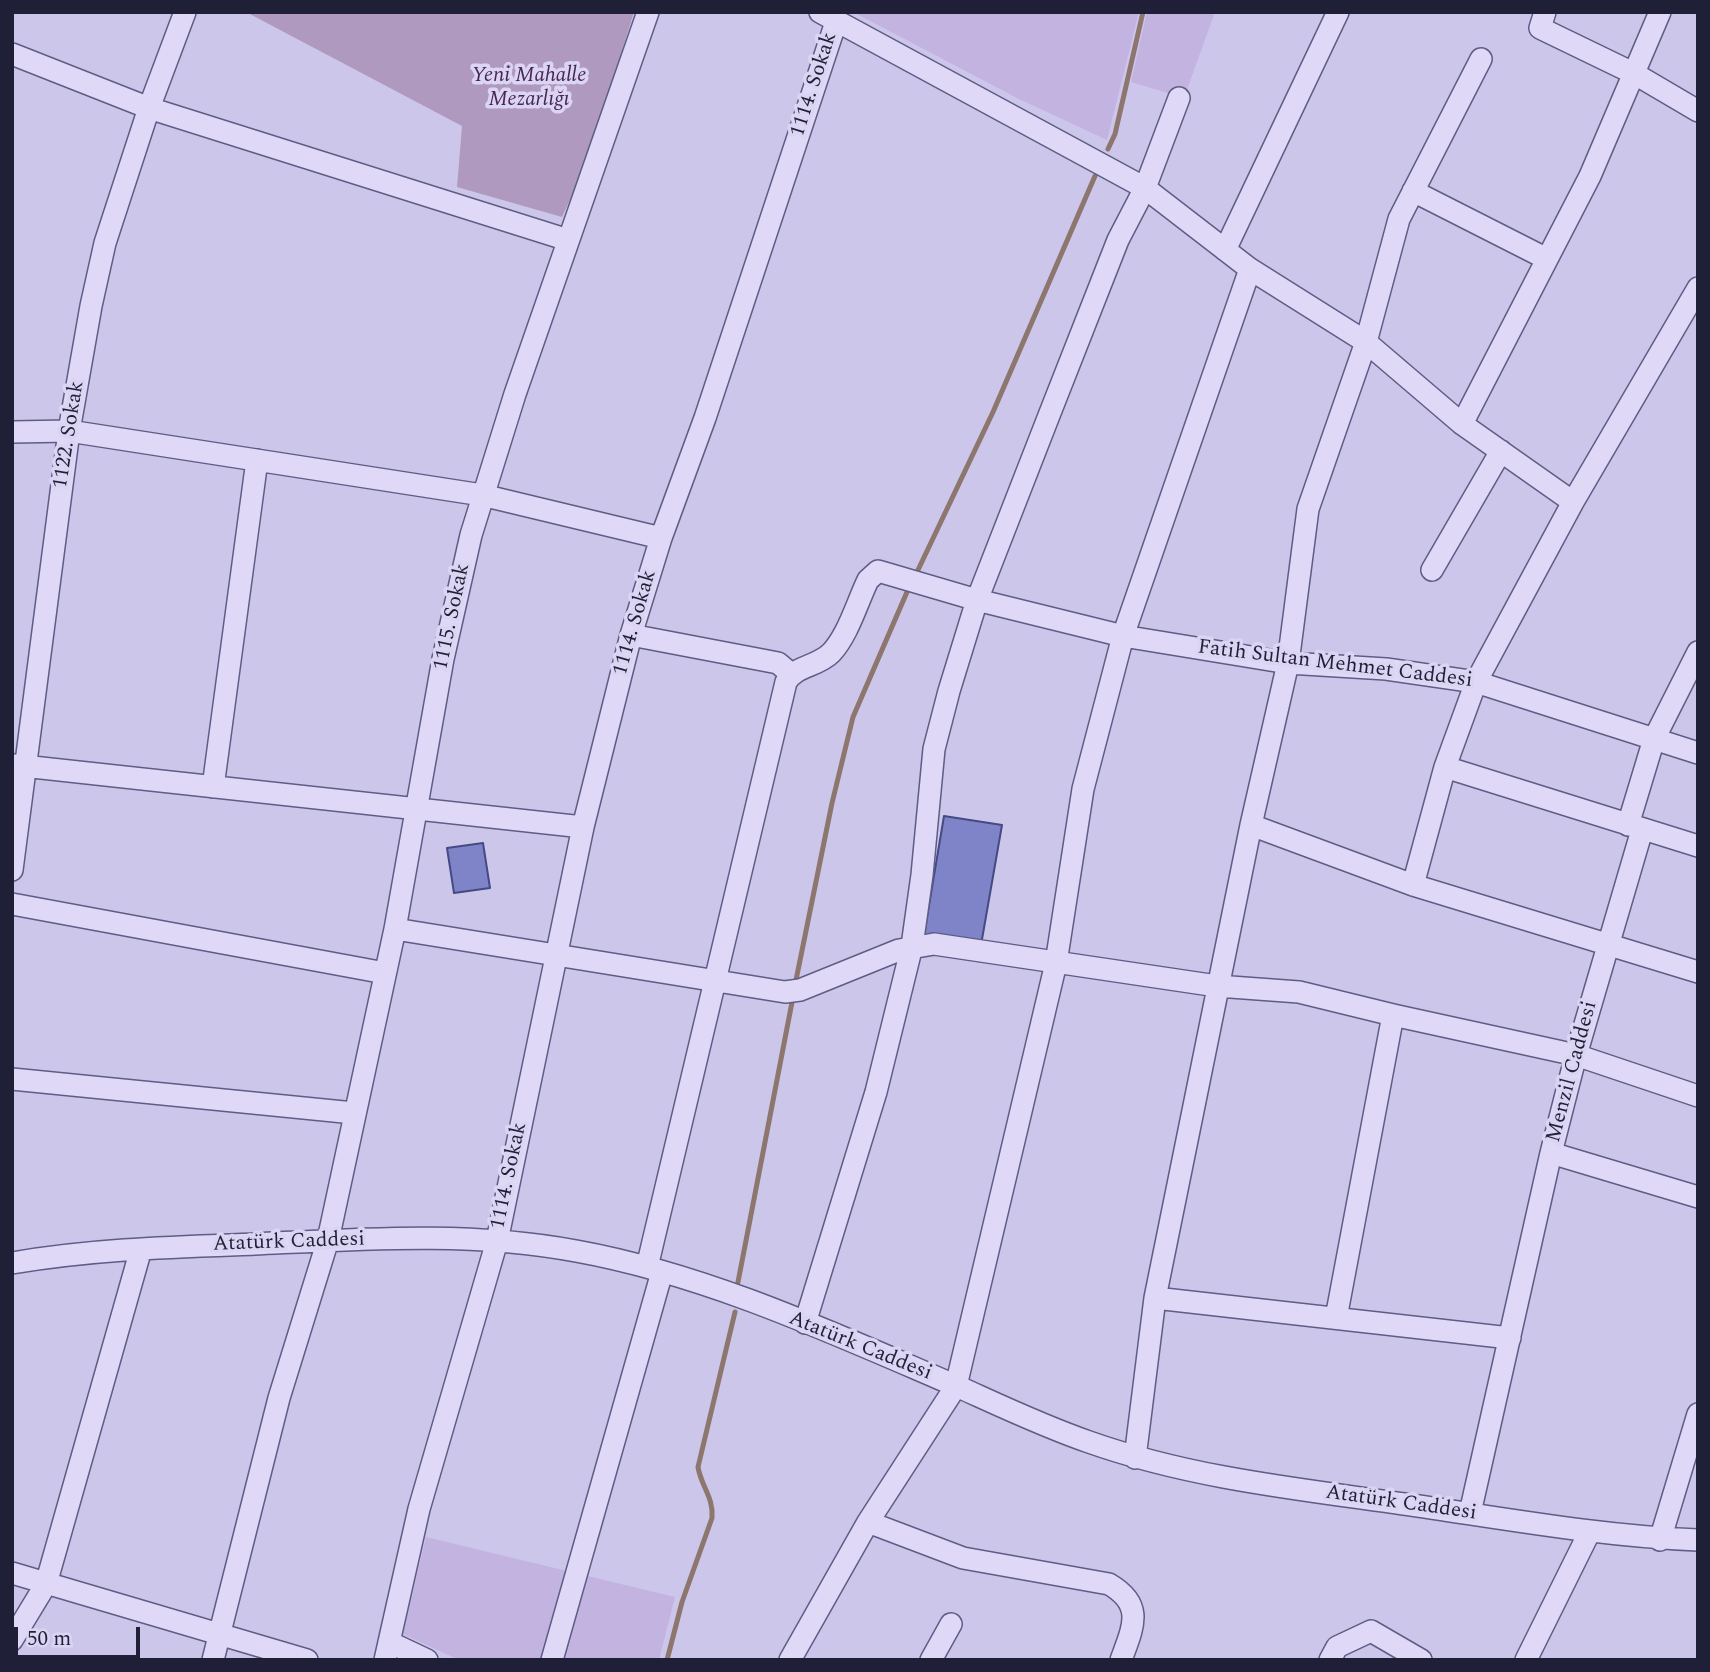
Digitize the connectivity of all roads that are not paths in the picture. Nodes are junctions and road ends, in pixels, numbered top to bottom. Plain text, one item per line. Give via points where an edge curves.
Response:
1 (185, 12) edge
2 (648, 12) edge
3 (1338, 12) edge
4 (1545, 12) edge
5 (1660, 12) edge
6 (828, 17) edge
7 (12, 54) edge
8 (1481, 58) dead end
9 (1635, 74) junction
10 (1178, 98) dead end
11 (149, 108) junction
12 (1698, 111) edge
13 (1145, 188) junction
14 (1413, 191) junction
15 (568, 240) junction
16 (1225, 250) junction
17 (1547, 259) junction
18 (1250, 269) junction
19 (1696, 296) edge
20 (1366, 342) junction
21 (1462, 424) junction
22 (69, 431) junction
23 (12, 432) edge
24 (1501, 451) junction
25 (257, 460) junction
26 (482, 495) junction
27 (1573, 502) junction
28 (661, 538) junction
29 (1432, 570) dead end
30 (978, 600) junction
31 (631, 635) junction
32 (1123, 636) junction
33 (1288, 663) junction
34 (1694, 665) edge
35 (791, 674) junction
36 (1476, 682) junction
37 (1654, 739) junction
38 (1698, 753) edge
39 (19, 766) edge
40 (1445, 767) junction
41 (213, 787) junction
42 (416, 810) junction
43 (1251, 825) junction
44 (583, 827) junction
45 (1635, 827) junction
46 (1698, 846) edge
47 (12, 870) edge
48 (1413, 885) junction
49 (12, 904) edge
50 (395, 929) junction
51 (912, 946) junction
52 (1608, 946) junction
53 (556, 956) junction
54 (1056, 963) junction
55 (1698, 972) edge
56 (385, 973) junction
57 (713, 981) junction
58 (1217, 986) junction
59 (1393, 1015) junction
60 (1576, 1055) junction
61 (12, 1079) edge
62 (1698, 1096) edge
63 (354, 1113) junction
64 (1551, 1153) junction
65 (1698, 1197) edge
66 (328, 1240) junction
67 (497, 1241) junction
68 (141, 1249) junction
69 (12, 1263) edge
70 (654, 1269) junction
71 (1155, 1298) junction
72 (1336, 1318) junction
73 (805, 1323) junction
74 (1510, 1338) junction
75 (956, 1386) junction
76 (1698, 1414) edge
77 (1135, 1458) junction
78 (1470, 1514) junction
79 (868, 1522) junction
80 (1590, 1531) junction
81 (1660, 1539) junction
82 (1698, 1540) edge
83 (12, 1573) edge
84 (46, 1584) junction
85 (951, 1624) dead end
86 (219, 1636) junction
87 (12, 1640) edge
88 (387, 1651) edge
89 (1415, 1658) edge
90 (213, 1660) edge
91 (307, 1660) edge
92 (427, 1660) edge
93 (552, 1660) edge
94 (790, 1660) edge
95 (931, 1660) edge
96 (1122, 1660) edge
97 (1329, 1660) edge
98 (1526, 1660) edge

1 - 11 street, 1122. Sokak
2 - 15 street, 1115. Sokak
3 - 16 street
4 - 9 street via 1540,28
5 - 9 street
6 - 13 street
6 - 28 street, 1114. Sokak via 705,418
7 - 11 street
8 - 14 street
9 - 12 street
9 - 17 street
10 - 13 street
11 - 15 street
11 - 22 street, 1122. Sokak via 105,243
13 - 16 street
13 - 30 street via 1118,240
14 - 17 street
14 - 20 street via 1399,219
15 - 26 street, 1115. Sokak
16 - 18 street
17 - 21 street
18 - 20 street
18 - 32 street
19 - 27 street
20 - 21 street
20 - 33 street via 1308,509
21 - 24 street
22 - 23 street
22 - 25 street
22 - 39 street, 1122. Sokak
24 - 27 street
24 - 29 street
25 - 26 street
25 - 41 street
26 - 28 street
26 - 42 street, 1115. Sokak via 443,659
27 - 36 street
28 - 31 street, 1114. Sokak
30 - 32 street, Fatih Sultan Mehmet Caddesi
30 - 35 street, Fatih Sultan Mehmet Caddesi via 878,571 868,580 832,652
30 - 51 street via 934,749
31 - 35 street via 778,663
31 - 44 street, 1114. Sokak
32 - 33 street, Fatih Sultan Mehmet Caddesi
32 - 54 street via 1083,789
33 - 36 street, Fatih Sultan Mehmet Caddesi via 1386,669
33 - 43 street
34 - 37 street, Menzil Caddesi
35 - 57 street
36 - 37 street, Fatih Sultan Mehmet Caddesi
36 - 40 street
37 - 38 street, Fatih Sultan Mehmet Caddesi
37 - 45 street, Menzil Caddesi
39 - 41 street
39 - 47 street, 1122. Sokak
40 - 45 street
40 - 48 street
41 - 42 street
42 - 44 street
42 - 50 street, 1115. Sokak
43 - 48 street
43 - 58 street
44 - 53 street, 1114. Sokak
45 - 46 street
45 - 52 street, Menzil Caddesi
48 - 52 street
49 - 56 street
50 - 53 street
50 - 56 street, 1115. Sokak
51 - 54 street via 934,944
51 - 57 street via 790,992
51 - 73 street via 876,1092
52 - 55 street
52 - 60 street, Menzil Caddesi
53 - 57 street
53 - 67 street, 1114. Sokak
54 - 58 street
54 - 75 street
56 - 63 street, 1115. Sokak
57 - 70 street
58 - 59 street via 1299,992
58 - 71 street
59 - 60 street
59 - 72 street
60 - 62 street
60 - 64 street, Menzil Caddesi
61 - 63 street
63 - 66 street, 1115. Sokak
64 - 65 street
64 - 74 street, Menzil Caddesi
66 - 67 street, Atatürk Caddesi
66 - 68 street, Atatürk Caddesi
66 - 86 street, 1115. Sokak via 279,1398
67 - 70 street, Atatürk Caddesi via 576,1251
67 - 88 street, 1114. Sokak via 419,1509
68 - 69 street, Atatürk Caddesi
68 - 84 street
70 - 73 street, Atatürk Caddesi
70 - 93 street
71 - 72 street
71 - 77 street
72 - 74 street
73 - 75 street, Atatürk Caddesi
74 - 78 street, Menzil Caddesi
75 - 77 street, Atatürk Caddesi via 1053,1430
75 - 79 street
76 - 81 street
77 - 78 street, Atatürk Caddesi via 1185,1471
78 - 80 street, Atatürk Caddesi
79 - 94 street
79 - 96 street via 963,1558 1109,1584 1132,1605 1135,1620
80 - 81 street, Atatürk Caddesi
80 - 98 street
81 - 82 street, Atatürk Caddesi
83 - 84 street
84 - 86 street
84 - 87 street
85 - 95 street
86 - 90 street, 1115. Sokak
86 - 91 street
88 - 92 street
89 - 97 street via 1371,1631 1337,1647

